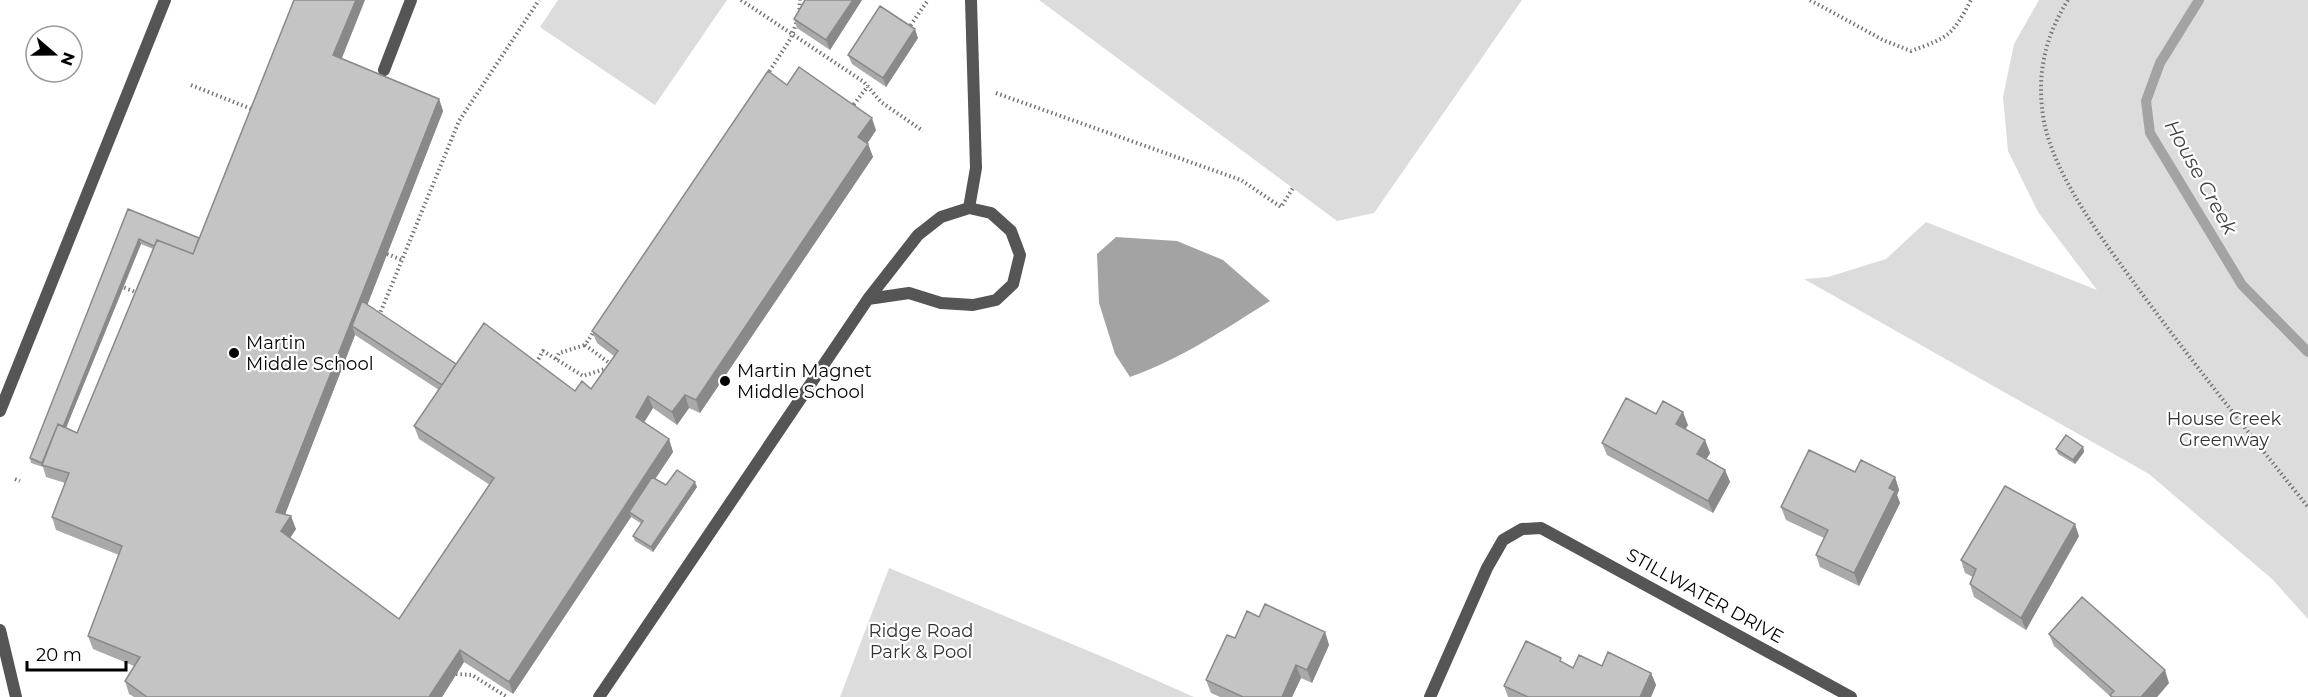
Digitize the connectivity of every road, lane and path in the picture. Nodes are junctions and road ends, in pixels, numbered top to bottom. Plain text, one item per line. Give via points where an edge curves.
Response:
1 (165, 0) edge
2 (411, 0) edge
3 (741, 0) edge
4 (800, 0) edge
5 (928, 0) edge
6 (971, 0) edge
7 (1810, 0) edge
8 (1971, 0) edge
9 (2067, 0) edge
10 (538, 1) edge
11 (907, 31) edge
12 (793, 33) junction
13 (384, 70) dead end
14 (765, 78) edge
15 (191, 85) dead end
16 (868, 86) junction
17 (992, 92) dead end
18 (848, 111) edge
19 (253, 118) edge
20 (923, 131) dead end
21 (1293, 188) dead end
22 (969, 208) junction
23 (387, 254) edge
24 (402, 260) junction
25 (111, 282) edge
26 (144, 295) edge
27 (868, 299) junction
28 (378, 319) edge
29 (598, 325) edge
30 (585, 345) junction
31 (556, 359) junction
32 (533, 369) edge
33 (0, 411) edge
34 (15, 479) dead end
35 (21, 481) dead end
36 (2308, 507) edge
37 (0, 630) edge
38 (456, 674) edge
39 (16, 697) edge
40 (507, 697) edge
41 (598, 697) edge
42 (1430, 697) edge
43 (1851, 697) edge

1 - 33 street
2 - 13 street
3 - 12 path
4 - 12 path
5 - 11 path
6 - 22 street via 976,168
7 - 8 path via 1911,51 1937,42 1956,29
9 - 36 path via 2051,31 2040,86 2045,124 2059,165 2111,250 2193,363
10 - 24 path via 459,121
12 - 14 path
12 - 16 path
15 - 19 path via 256,111
16 - 18 path
16 - 20 path via 881,102
17 - 21 path via 1240,180 1281,207
22 - 27 street via 941,217 918,235
22 - 27 street via 991,213 1011,231 1020,255 1013,284 996,300 973,305 941,303 909,293
23 - 24 path
24 - 28 path
25 - 26 path
27 - 41 street
29 - 30 path
30 - 31 path via 559,353
30 - 31 path via 616,368 583,376
31 - 32 path via 543,351
34 - 35 path
37 - 39 street
38 - 40 path via 472,675
42 - 43 street, STILLWATER DRIVE via 1503,540 1522,529 1541,528

